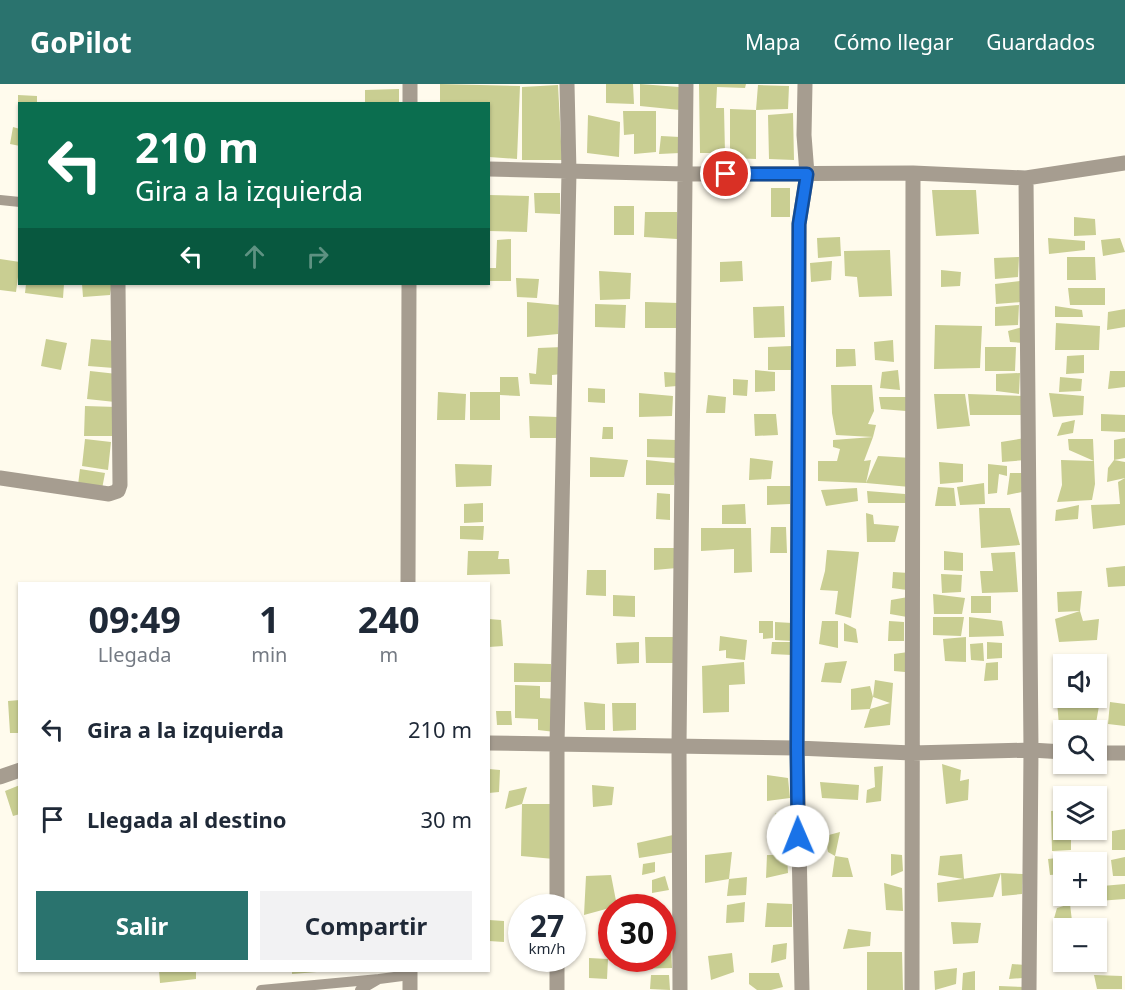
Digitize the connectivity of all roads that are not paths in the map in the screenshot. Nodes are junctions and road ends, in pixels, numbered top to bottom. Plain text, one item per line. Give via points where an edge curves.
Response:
1 (410, 84) edge
2 (567, 84) edge
3 (686, 84) edge
4 (805, 84) edge
5 (410, 102) edge
6 (1125, 163) edge
7 (490, 169) edge
8 (569, 172) junction
9 (913, 173) junction
10 (685, 174) junction
11 (807, 174) junction
12 (1026, 178) junction
13 (0, 200) edge
14 (18, 202) edge
15 (118, 285) edge
16 (409, 285) edge
17 (0, 478) edge
18 (408, 582) edge
19 (490, 742) edge
20 (557, 745) junction
21 (680, 747) junction
22 (797, 748) junction
23 (1031, 750) junction
24 (1053, 751) edge
25 (912, 753) junction
26 (1107, 753) edge
27 (1125, 753) edge
28 (18, 771) edge
29 (0, 777) edge
30 (557, 894) edge
31 (557, 972) edge
32 (380, 978) junction
33 (410, 978) edge
34 (261, 990) edge
35 (360, 990) edge
36 (557, 990) edge
37 (680, 990) edge
38 (802, 990) edge
39 (912, 990) edge
40 (1029, 990) edge

1 - 5 street
2 - 8 street
3 - 10 street
4 - 11 street
6 - 12 street
7 - 8 street
8 - 10 street
8 - 20 street
9 - 11 street
9 - 12 street
9 - 25 street
10 - 11 street
10 - 21 street
11 - 22 street via 799,224
12 - 23 street
13 - 14 lane
15 - 17 street via 118,491 109,494
16 - 18 street
19 - 20 street
20 - 21 street
20 - 30 street
21 - 22 street
21 - 37 street
22 - 25 street
22 - 38 street
23 - 24 street
23 - 25 street
23 - 40 street
25 - 39 street
26 - 27 street
28 - 29 street
31 - 36 street
32 - 33 lane
32 - 34 lane
32 - 35 lane

